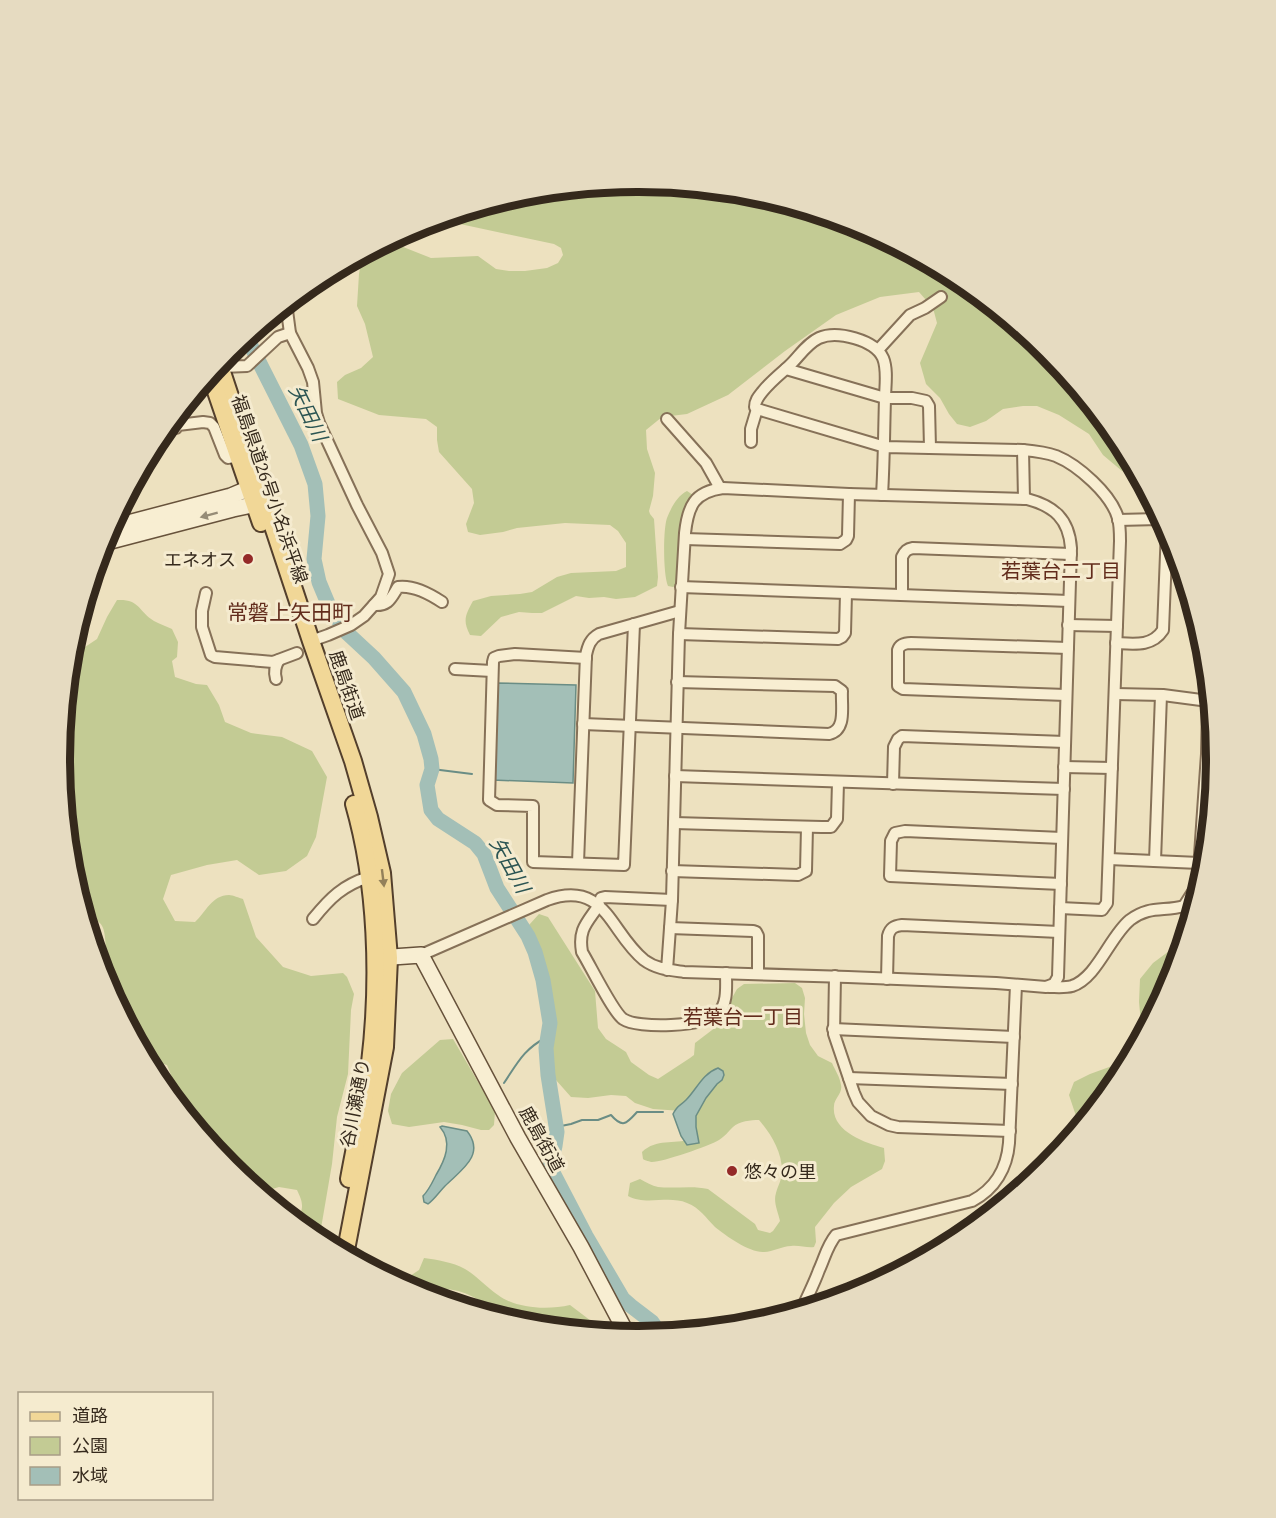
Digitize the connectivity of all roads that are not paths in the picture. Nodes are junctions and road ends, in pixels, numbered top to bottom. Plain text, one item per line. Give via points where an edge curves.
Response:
1 (941, 297) dead end
2 (287, 313) edge
3 (290, 333) junction
4 (878, 350) junction
5 (228, 367) edge
6 (786, 369) junction
7 (220, 376) edge
8 (219, 377) edge
9 (885, 398) junction
10 (757, 409) junction
11 (667, 419) dead end
12 (180, 425) edge
13 (752, 442) dead end
14 (885, 447) junction
15 (930, 448) junction
16 (1023, 450) junction
17 (238, 456) junction
18 (254, 486) junction
19 (720, 488) junction
20 (849, 494) junction
21 (882, 495) junction
22 (1024, 499) junction
23 (260, 504) junction
24 (1152, 519) edge
25 (1118, 520) junction
26 (122, 525) edge
27 (685, 539) junction
28 (115, 540) edge
29 (1166, 553) edge
30 (1071, 554) junction
31 (681, 586) junction
32 (206, 593) dead end
33 (846, 593) junction
34 (902, 595) junction
35 (1069, 601) junction
36 (442, 602) dead end
37 (374, 605) junction
38 (680, 611) junction
39 (634, 624) junction
40 (1068, 624) junction
41 (1117, 626) junction
42 (678, 634) junction
43 (311, 641) junction
44 (1116, 643) junction
45 (1068, 648) junction
46 (297, 652) dead end
47 (234, 658) junction
48 (586, 658) junction
49 (276, 661) junction
50 (220, 663) dead end
51 (261, 666) dead end
52 (455, 669) dead end
53 (492, 671) junction
54 (276, 679) dead end
55 (677, 682) junction
56 (1114, 694) junction
57 (1066, 695) junction
58 (1161, 695) junction
59 (1202, 701) edge
60 (584, 724) junction
61 (629, 726) junction
62 (676, 728) junction
63 (1065, 742) junction
64 (1064, 767) junction
65 (1112, 768) junction
66 (675, 776) junction
67 (838, 782) junction
68 (893, 784) junction
69 (1064, 789) junction
70 (1204, 792) edge
71 (1203, 807) edge
72 (674, 823) junction
73 (807, 827) junction
74 (1062, 838) junction
75 (1109, 859) junction
76 (1155, 861) junction
77 (578, 863) junction
78 (1196, 863) edge
79 (672, 870) junction
80 (369, 877) junction
81 (1061, 884) junction
82 (672, 900) junction
83 (1187, 901) edge
84 (600, 902) junction
85 (1060, 908) junction
86 (313, 919) dead end
87 (670, 928) junction
88 (1059, 932) junction
89 (421, 955) junction
90 (383, 958) junction
91 (667, 969) junction
92 (726, 973) junction
93 (758, 974) junction
94 (835, 976) junction
95 (887, 979) junction
96 (1016, 985) junction
97 (1046, 987) junction
98 (833, 1029) junction
99 (1014, 1037) junction
100 (849, 1078) junction
101 (1012, 1084) junction
102 (1010, 1131) junction
103 (337, 1239) edge
104 (347, 1246) edge
105 (806, 1301) edge
106 (623, 1326) edge

1 - 4 street via 910,315
2 - 3 street
3 - 5 street via 278,337 247,366
3 - 37 street via 313,382 319,423 387,566 387,583
4 - 6 street via 841,335 828,335 810,343
4 - 9 street via 885,365
6 - 9 street
6 - 10 street via 755,402
7 - 18 main road
8 - 17 main road, 福島県道26号小名浜平線
9 - 14 street
9 - 15 street via 926,401
10 - 13 street
10 - 14 street
11 - 19 street via 706,463
12 - 17 street via 210,423 225,455
14 - 15 street
14 - 21 street
15 - 16 street
16 - 22 street
16 - 25 street via 1044,452 1075,468 1104,495
17 - 18 main road, 福島県道26号小名浜平線
18 - 23 main road, 福島県道26号小名浜平線
18 - 26 street via 231,496
19 - 20 street
19 - 27 street via 694,502 687,516
20 - 21 street
20 - 27 street via 848,536 840,544
21 - 22 street
22 - 30 street via 1054,510 1069,534
23 -> 28 street
23 - 43 main road, 鹿島街道
23 - 80 main road, 福島県道26号小名浜平線 via 343,766 359,821
24 - 25 street
25 - 41 street
27 - 31 street
29 - 44 street via 1163,630 1146,644
30 - 34 street via 908,549 902,557
30 - 35 street
31 - 33 street
31 - 38 street
32 - 47 street via 202,627 207,648 211,656
33 - 34 street
33 - 42 street via 844,633 838,639
34 - 35 street
35 - 40 street
36 - 37 street via 402,586 382,606
37 - 43 street via 351,625
38 - 39 street
38 - 42 street
39 - 48 street via 592,638
39 - 61 street
40 - 41 street
40 - 45 street
41 - 44 street
42 - 55 street
43 -> 90 main road, 鹿島街道 via 353,761 382,873
44 - 56 street
45 - 57 street
45 - 57 street via 911,643 902,644 898,650 897,681 903,689
46 - 49 street
47 - 49 street
47 - 50 street
48 - 53 street via 499,656 494,658
48 - 60 street
49 - 51 street
49 - 54 street
52 - 53 street
53 - 77 street via 489,800 497,805 533,806 533,862
55 - 62 street
55 - 62 street via 835,686 842,691 841,725 829,734
56 - 58 street
56 - 65 street
57 - 63 street
58 - 59 street
58 - 76 street
60 - 61 street
60 - 77 street
61 - 62 street
61 - 77 street via 624,865
62 - 66 street
63 - 64 street
63 - 68 street via 902,736 894,747
64 - 65 street
64 - 69 street
65 - 75 street
66 - 67 street
66 - 72 street
67 - 68 street
67 - 73 street via 834,824
68 - 69 street
69 - 74 street
70 - 71 street
72 - 73 street
72 - 79 street
73 - 79 street via 806,870 798,875
74 - 81 street
74 - 81 street via 899,831 891,841 890,876
75 - 76 street
75 - 85 street via 1105,908
76 - 78 street
79 - 82 street
80 - 86 street via 335,894
80 - 90 main road, 福島県道26号小名浜平線
81 - 85 street
82 - 84 street via 605,897
82 - 87 street
83 - 97 street via 1184,906 1154,909 1136,916 1085,979 1069,987
84 - 89 street via 573,896 554,898
84 - 91 street via 634,950 644,960
84 - 92 street via 581,932 582,952 625,1021 685,1025 709,1019 723,1006
85 - 88 street
87 - 91 street
87 - 93 street via 756,932
88 - 95 street via 895,926 888,936
88 - 97 street via 1058,977
89 - 90 street
89 - 106 street, 鹿島街道
90 - 103 main road, 福島県道26号小名浜平線 via 369,1072
90 - 104 main road, 谷川瀬通り via 385,1047
91 - 92 street
92 - 93 street
93 - 94 street
94 - 95 street
94 - 98 street
95 - 96 street
96 - 97 street
96 - 99 street
98 - 99 street
98 - 100 street
99 - 101 street
100 - 101 street
100 - 102 street via 858,1102 871,1116 889,1125
101 - 102 street
102 - 105 street via 1002,1171 980,1197 836,1234

